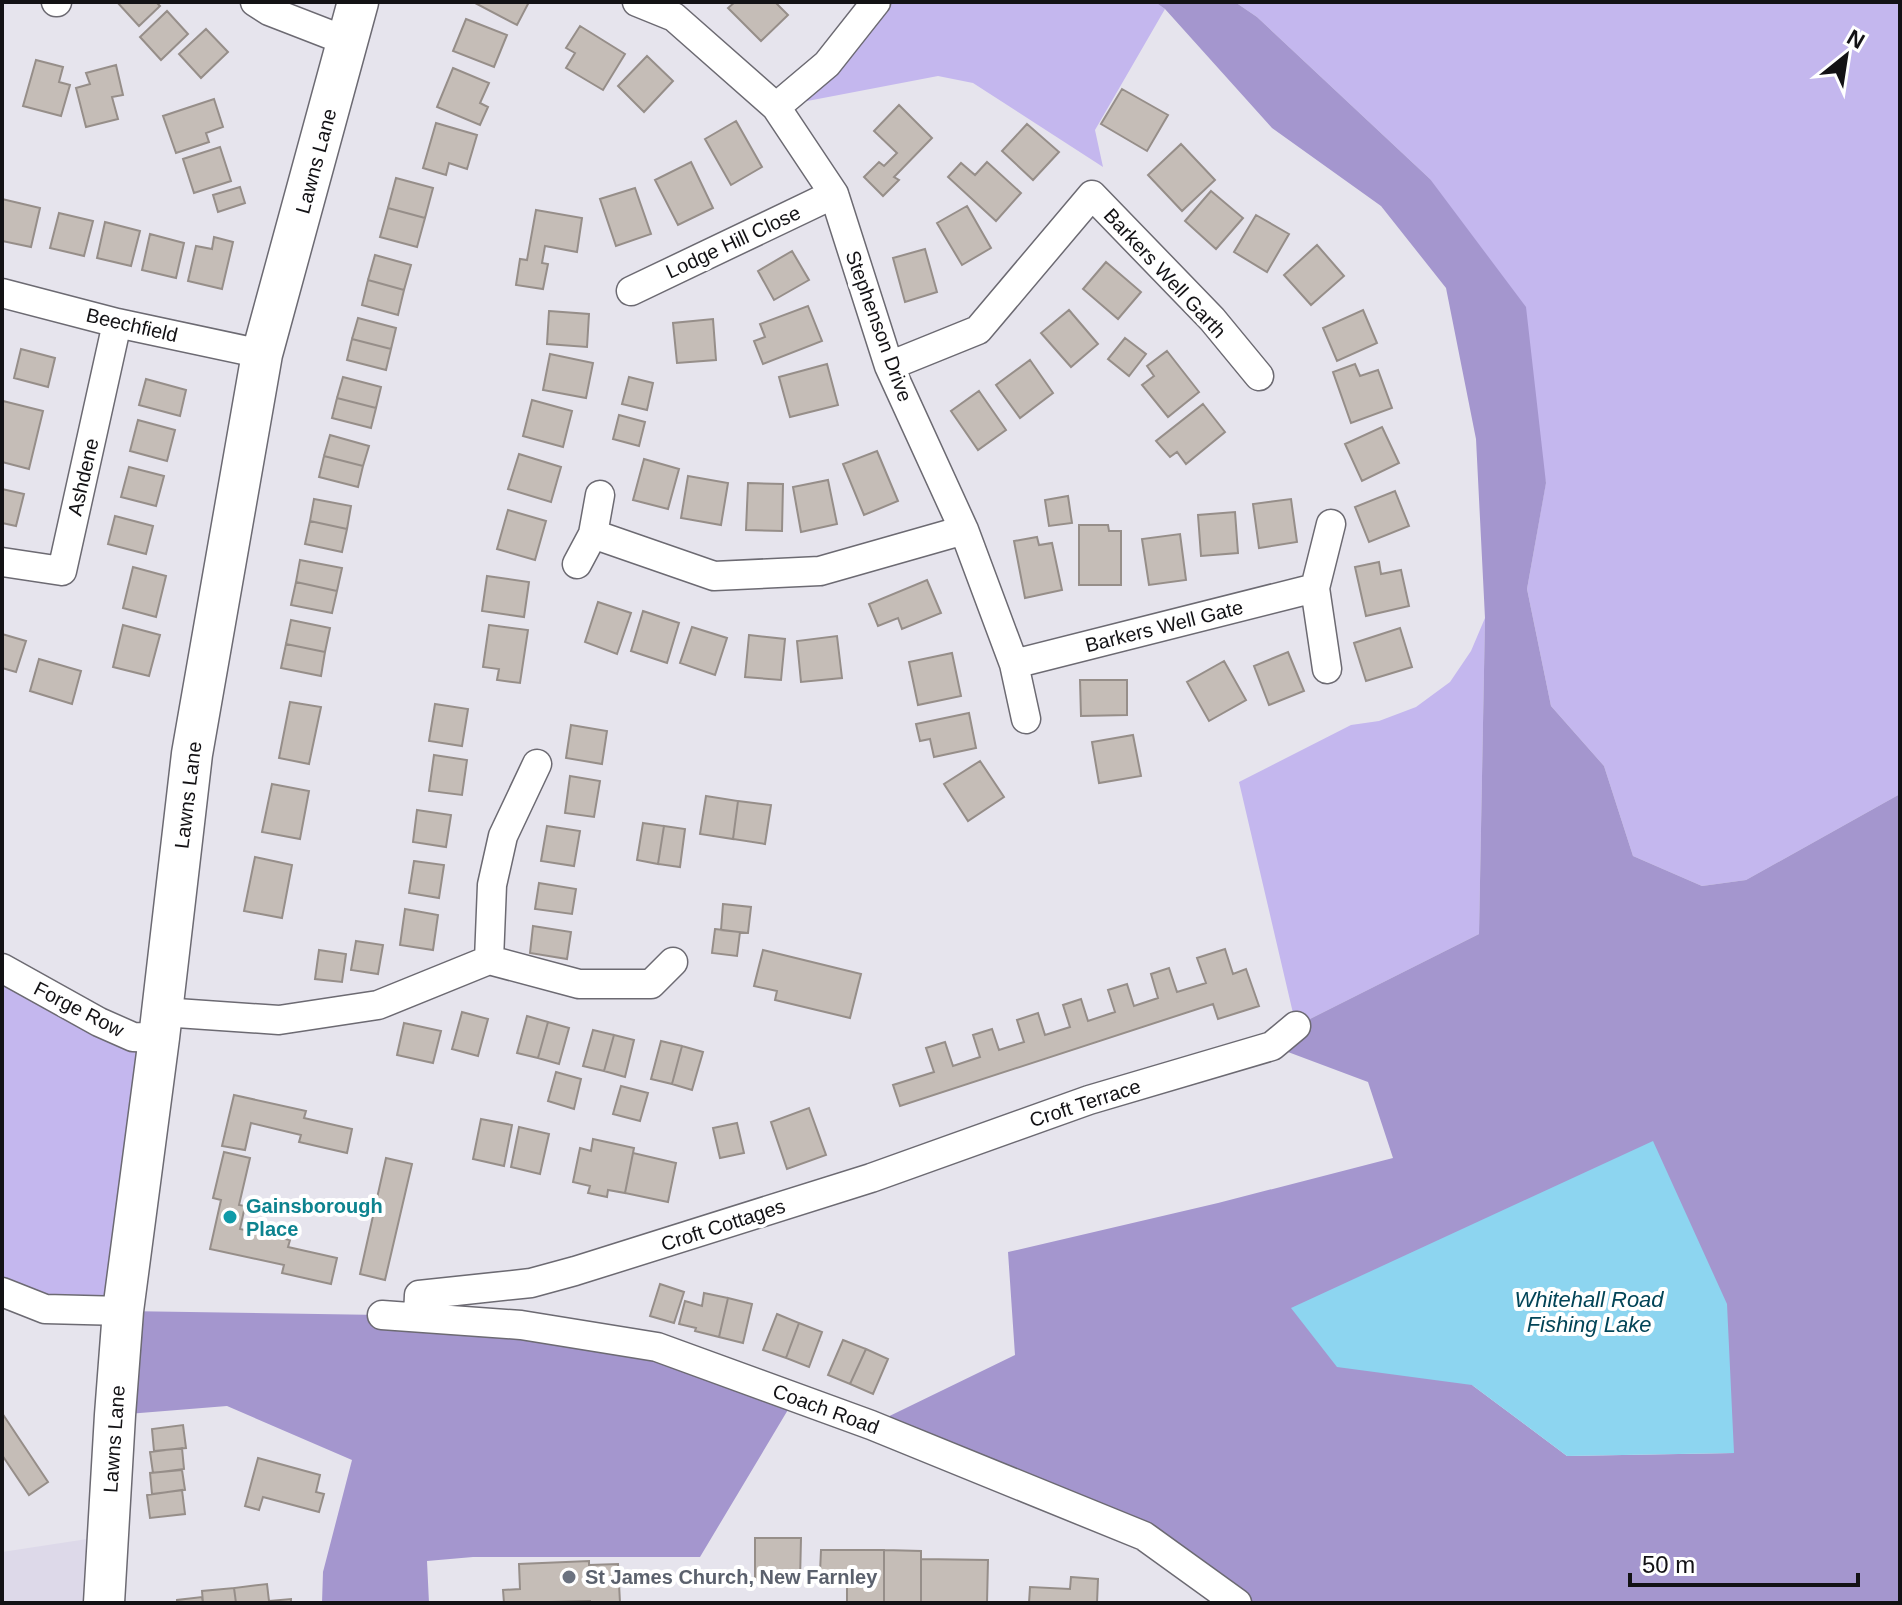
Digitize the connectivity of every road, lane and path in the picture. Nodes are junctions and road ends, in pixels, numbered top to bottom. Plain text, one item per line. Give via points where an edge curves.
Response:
1 (255, 2) edge
2 (358, 2) edge
3 (637, 2) edge
4 (876, 2) edge
5 (349, 42) junction
6 (776, 107) junction
7 (834, 194) junction
8 (631, 291) dead end
9 (2, 293) edge
10 (117, 323) junction
11 (262, 354) junction
12 (889, 366) junction
13 (1259, 376) dead end
14 (600, 495) dead end
15 (1331, 524) dead end
16 (964, 530) junction
17 (593, 534) junction
18 (2, 562) edge
19 (577, 564) dead end
20 (1315, 588) junction
21 (1014, 664) junction
22 (1327, 669) dead end
23 (1026, 719) dead end
24 (537, 764) dead end
25 (489, 960) junction
26 (673, 962) dead end
27 (2, 968) edge
28 (160, 1025) junction
29 (1296, 1026) dead end
30 (871, 1178) joint
31 (2, 1292) edge
32 (123, 1311) junction
33 (382, 1315) dead end
34 (418, 1316) junction
35 (104, 1603) edge
36 (1237, 1603) edge

1 - 5 street
2 - 5 street, Lawns Lane
3 - 6 street, Stephenson Drive via 674,17
4 - 6 street via 827,64
5 - 11 street, Lawns Lane
6 - 7 street, Stephenson Drive
7 - 8 street, Lodge Hill Close
7 - 12 street, Stephenson Drive
9 - 10 street, Beechfield
10 - 11 street, Beechfield
10 - 18 street, Ashdene via 62,571
11 - 28 street, Lawns Lane via 192,754
12 - 13 street, Barkers Well Garth via 978,330 1092,195 1212,319
12 - 16 street, Stephenson Drive
14 - 17 street
15 - 20 street
16 - 17 street via 820,571 714,576
16 - 21 street, Stephenson Drive
17 - 19 street
20 - 21 street, Barkers Well Gate
20 - 22 street
21 - 23 street, Stephenson Drive
24 - 25 street via 503,836 492,885
25 - 26 street via 579,984 651,984
25 - 28 street, Forge Row via 378,1005 279,1020
27 - 28 street, Forge Row via 133,1037
28 - 32 street, Lawns Lane
29 - 30 street, Croft Terrace via 1272,1046 1089,1100
30 - 34 street, Croft Cottages via 531,1283 419,1295
31 - 32 street via 45,1309
32 - 35 street, Lawns Lane
33 - 34 street, Coach Road
34 - 36 street, Coach Road via 521,1325 657,1347 885,1431 1144,1536

